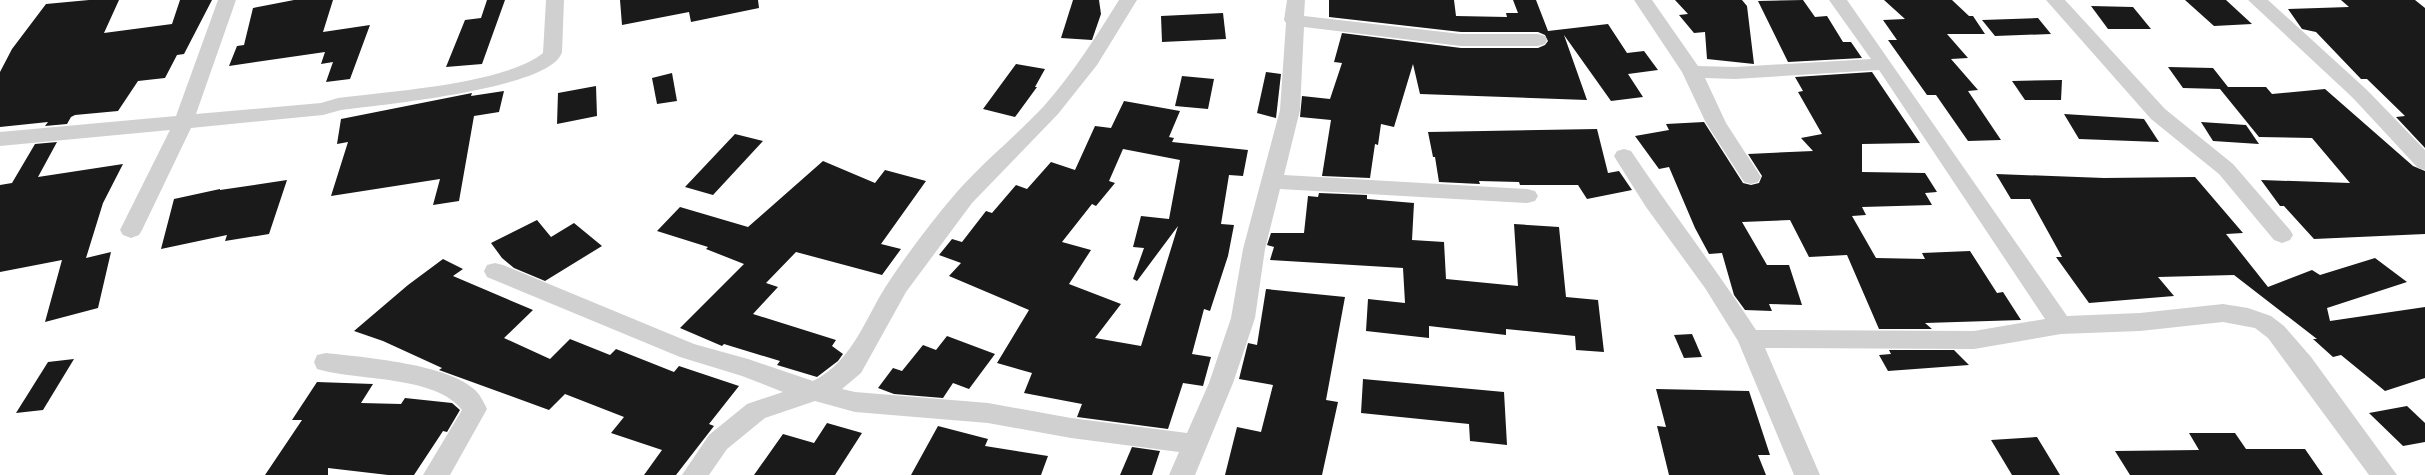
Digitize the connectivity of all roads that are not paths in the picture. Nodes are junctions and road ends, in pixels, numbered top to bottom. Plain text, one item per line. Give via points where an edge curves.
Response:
1 (227, 0) edge
2 (555, 0) edge
3 (1128, 0) edge
4 (1643, 0) edge
5 (1838, 0) edge
6 (2055, 0) edge
7 (2257, 0) edge
8 (1295, 10) edge
9 (1538, 40) dead end
10 (1884, 64) junction
11 (1692, 72) junction
12 (184, 121) junction
13 (0, 139) edge
14 (1624, 156) dead end
15 (2425, 164) edge
16 (1751, 177) dead end
17 (1272, 181) junction
18 (1527, 196) dead end
19 (131, 230) dead end
20 (2282, 235) dead end
21 (495, 271) dead end
22 (2061, 326) junction
23 (1749, 339) junction
24 (326, 362) dead end
25 (816, 391) junction
26 (1196, 444) junction
27 (436, 475) edge
28 (696, 475) edge
29 (1182, 475) edge
30 (1807, 475) edge
31 (2384, 475) edge

1 - 12 street
2 - 12 street via 553,53 546,62 521,74 485,84 338,104 323,109
3 - 25 street via 1090,61 1051,110 964,198 914,264 898,286 852,366 836,381
4 - 11 street
5 - 10 street
6 - 20 street via 2158,114 2226,169
7 - 15 street via 2360,94
8 - 9 street via 1461,40
8 - 17 street via 1290,110
10 - 11 street via 1735,73
10 - 22 street
11 - 16 street via 1716,123
12 - 13 street
12 - 19 street
14 - 23 street via 1654,202 1713,282
17 - 18 street
17 - 26 street via 1254,249 1243,318
21 - 25 street via 688,351
22 - 23 street via 1974,340
22 - 31 street via 2140,322 2224,313 2263,322 2276,332 2302,364
23 - 30 street
24 - 27 street via 405,374 449,385 471,400 475,409
25 - 26 street via 855,402 988,413 1071,428
25 - 28 street via 756,411 718,442
26 - 29 street

